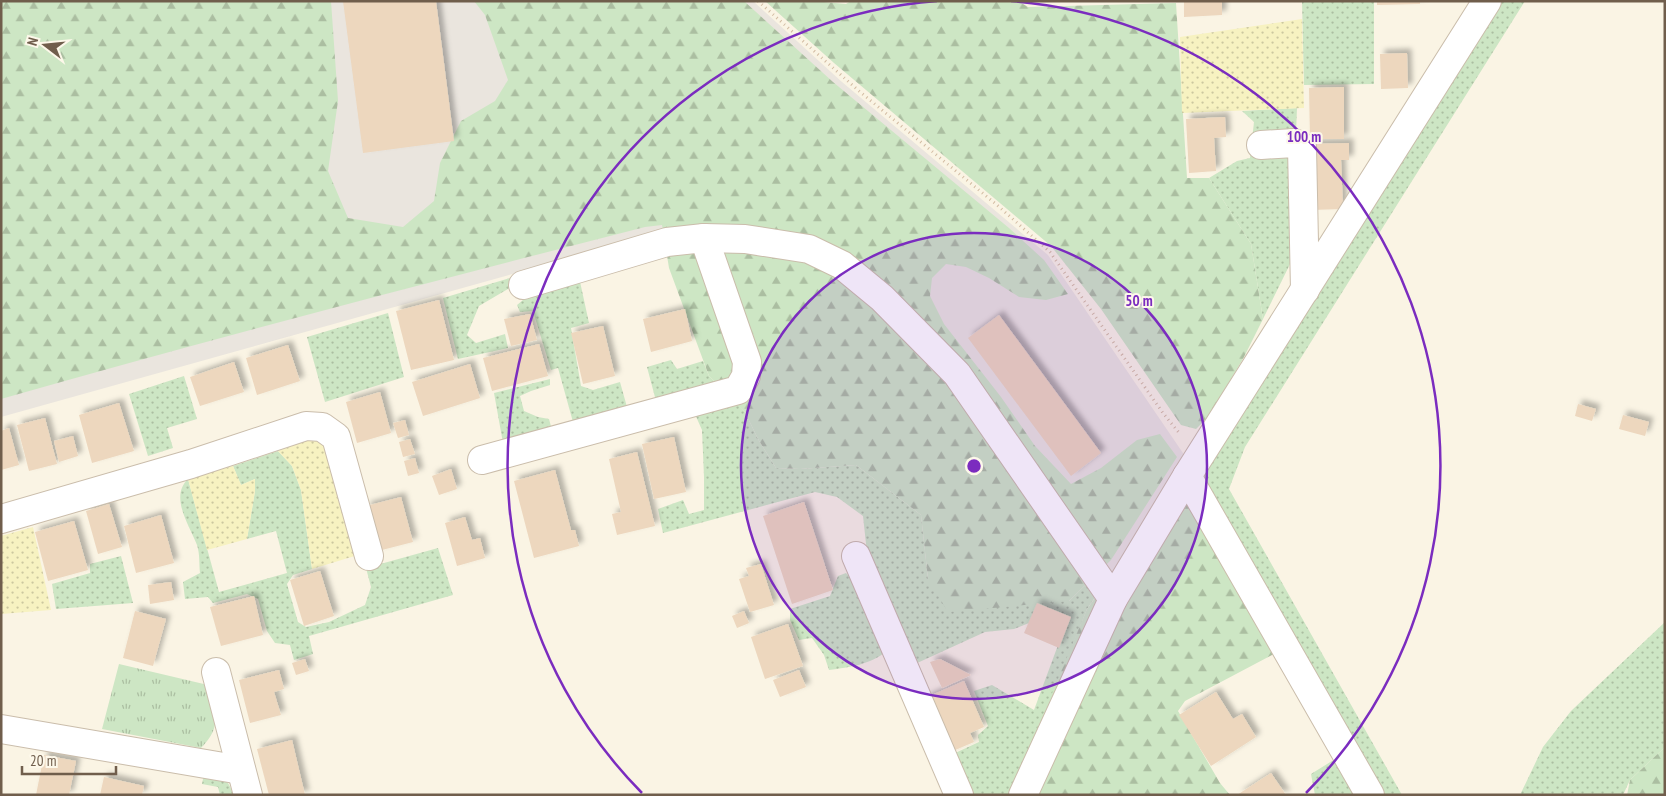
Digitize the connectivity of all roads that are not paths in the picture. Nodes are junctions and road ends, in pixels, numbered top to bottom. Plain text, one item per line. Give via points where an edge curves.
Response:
1 (1487, 1) edge
2 (1261, 145) dead end
3 (704, 238) junction
4 (523, 285) dead end
5 (1305, 290) junction
6 (482, 460) dead end
7 (1193, 467) junction
8 (1, 519) edge
9 (369, 556) dead end
10 (856, 556) dead end
11 (1113, 598) junction
12 (216, 672) dead end
13 (1, 728) edge
14 (244, 782) edge
15 (959, 795) edge
16 (1023, 795) edge
17 (1370, 795) edge

1 - 5 street
2 - 5 street via 1294,143 1302,147
3 - 4 street via 667,242
3 - 6 street via 746,362 746,376 738,390
3 - 11 street via 809,248 842,265 882,298 957,374
5 - 7 street
7 - 11 street
7 - 17 street
8 - 9 street via 191,464 306,426 322,427 336,438
10 - 15 street
11 - 16 street
12 - 14 street
13 - 14 street

